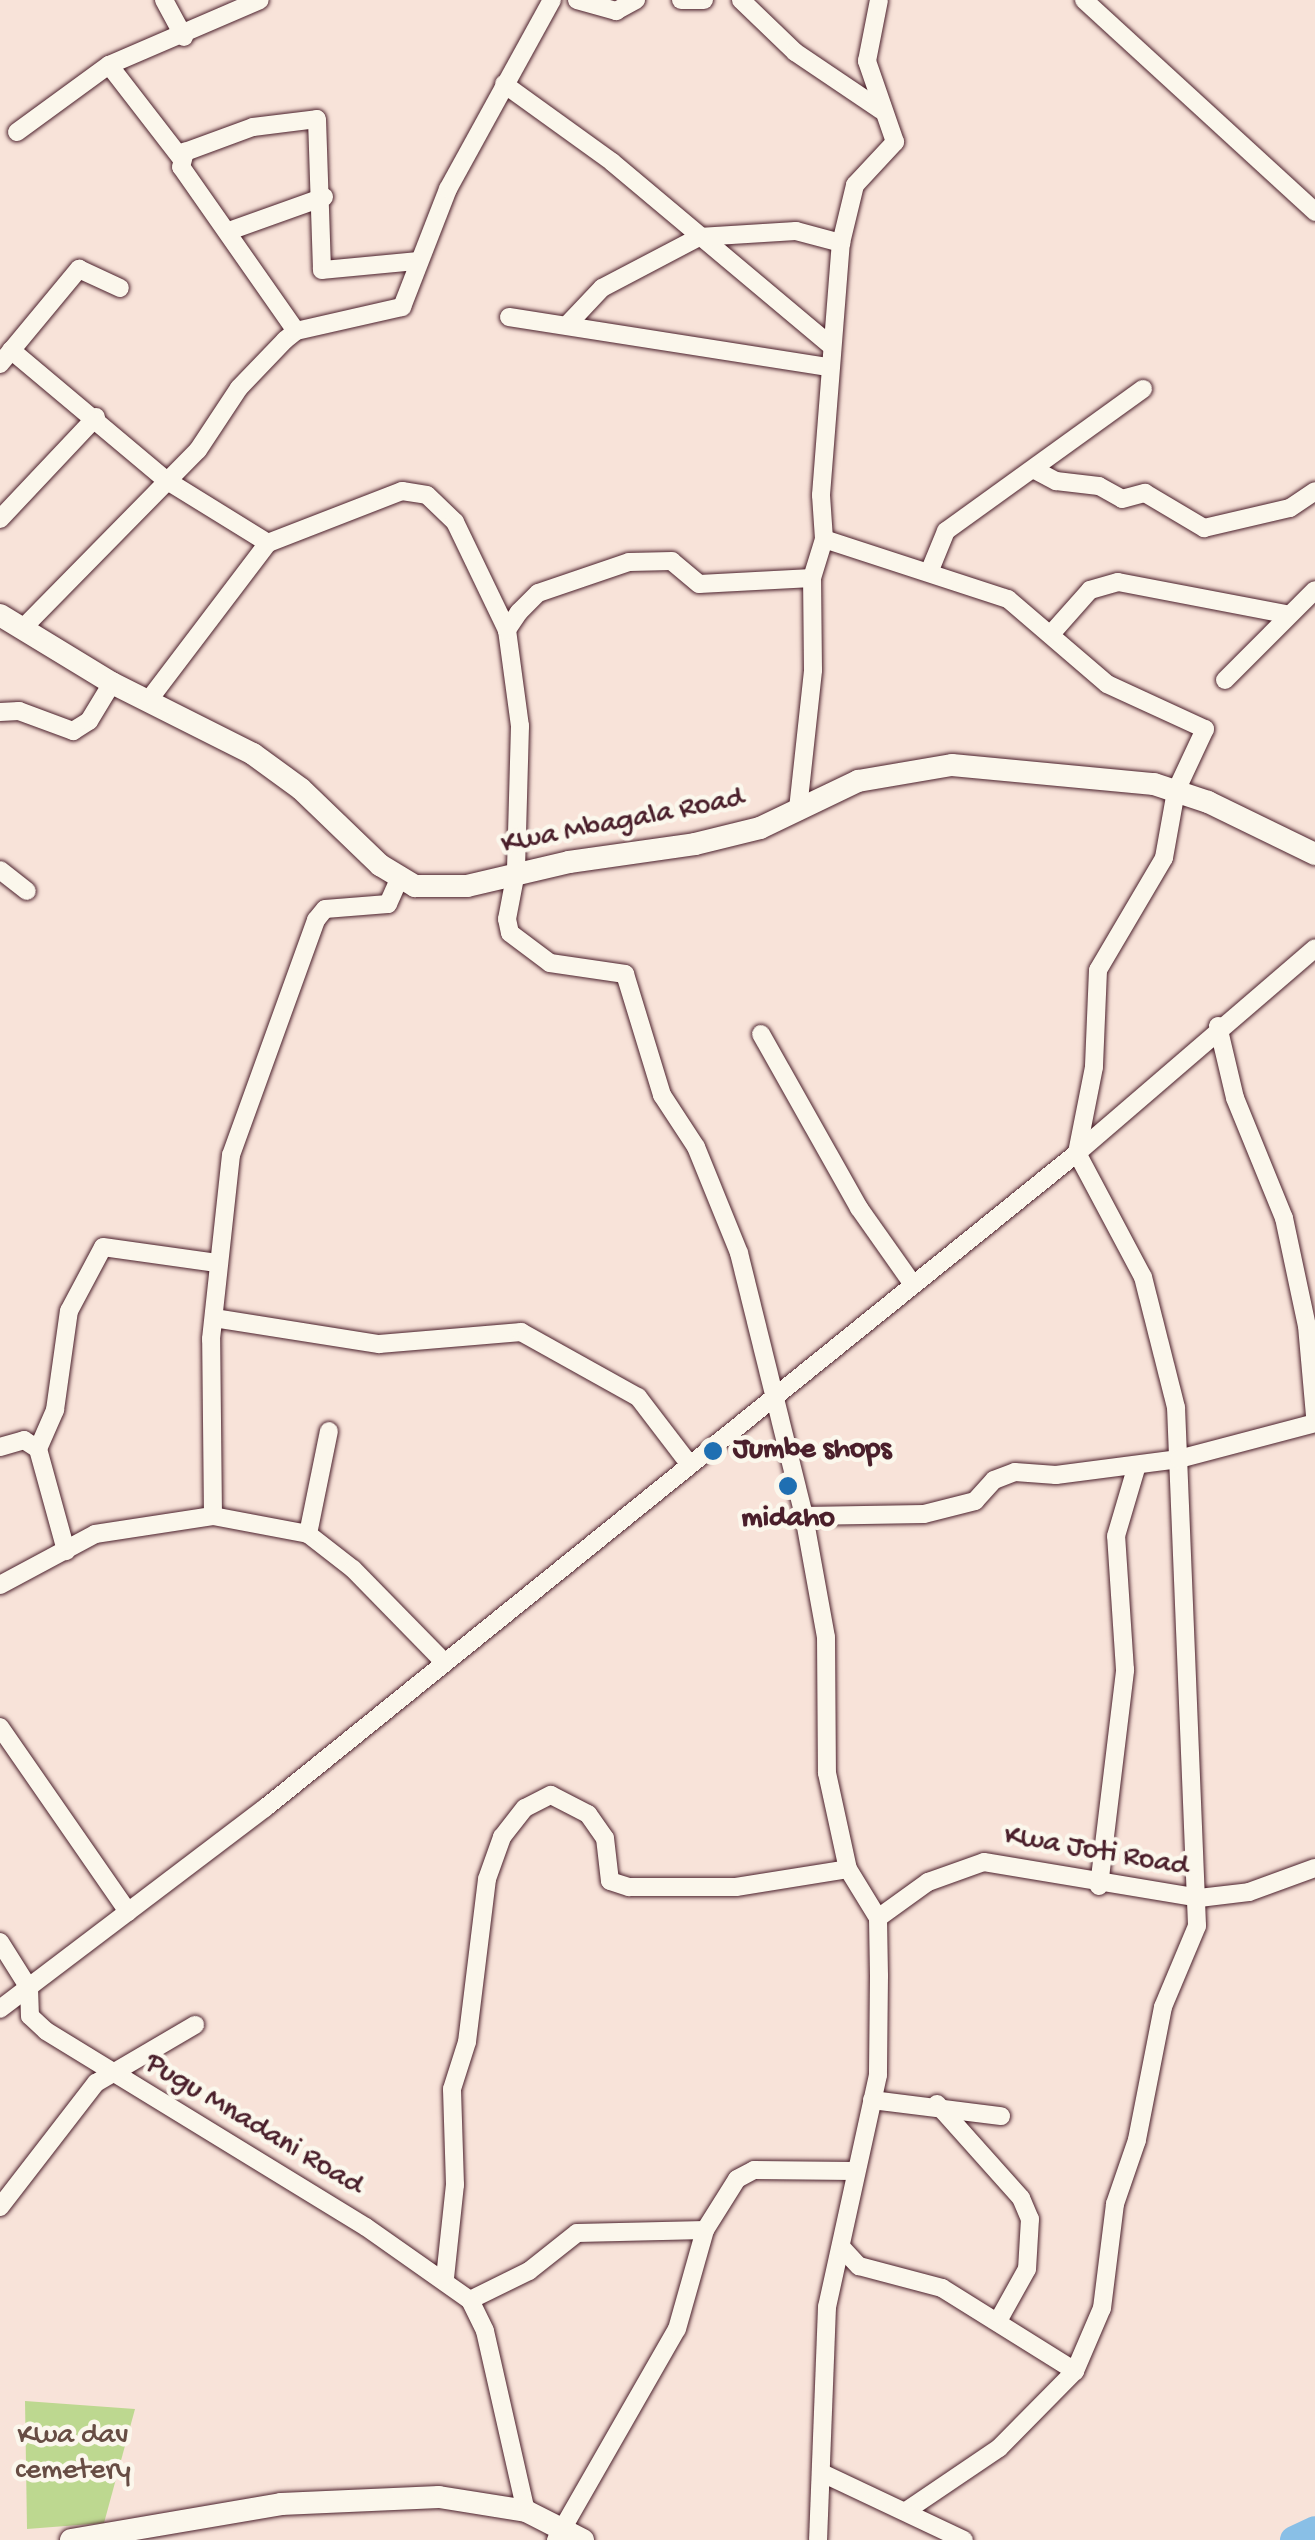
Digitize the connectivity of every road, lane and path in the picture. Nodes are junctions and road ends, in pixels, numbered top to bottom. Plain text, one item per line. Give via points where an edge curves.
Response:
1 (164, 0) edge
2 (260, 0) edge
3 (549, 0) edge
4 (577, 0) edge
5 (636, 0) edge
6 (681, 0) edge
7 (704, 0) edge
8 (741, 0) edge
9 (879, 0) edge
10 (1084, 0) edge
11 (184, 37) junction
12 (109, 65) junction
13 (504, 84) junction
14 (881, 110) junction
15 (16, 132) dead end
16 (180, 157) junction
17 (324, 198) junction
18 (1315, 212) edge
19 (229, 232) junction
20 (699, 237) junction
21 (841, 243) junction
22 (418, 261) junction
23 (120, 288) dead end
24 (510, 317) dead end
25 (569, 323) junction
26 (296, 331) junction
27 (830, 345) junction
28 (5, 357) edge
29 (830, 367) junction
30 (1143, 388) dead end
31 (96, 417) junction
32 (1035, 470) junction
33 (166, 480) junction
34 (1315, 491) edge
35 (0, 520) edge
36 (824, 539) junction
37 (268, 543) junction
38 (930, 570) junction
39 (812, 578) junction
40 (1315, 590) edge
41 (0, 614) edge
42 (1286, 614) junction
43 (22, 629) junction
44 (508, 630) junction
45 (1052, 634) junction
46 (1225, 680) dead end
47 (112, 683) junction
48 (148, 701) junction
49 (0, 712) edge
50 (1176, 791) junction
51 (798, 808) junction
52 (1315, 854) edge
53 (0, 870) edge
54 (516, 872) junction
55 (400, 879) junction
56 (27, 891) dead end
57 (1315, 950) edge
58 (1218, 1026) junction
59 (761, 1034) dead end
60 (1077, 1153) junction
61 (217, 1263) junction
62 (912, 1284) junction
63 (214, 1318) junction
64 (1311, 1327) edge
65 (776, 1394) junction
66 (1315, 1419) edge
67 (329, 1430) dead end
68 (0, 1447) edge
69 (38, 1449) junction
70 (1178, 1458) junction
71 (687, 1461) junction
72 (1137, 1465) junction
73 (213, 1516) junction
74 (804, 1516) junction
75 (308, 1534) junction
76 (66, 1551) junction
77 (0, 1586) edge
78 (443, 1662) junction
79 (0, 1728) edge
80 (1315, 1868) edge
81 (848, 1869) junction
82 (1100, 1886) junction
83 (1199, 1898) junction
84 (128, 1912) junction
85 (878, 1918) junction
86 (0, 1942) edge
87 (30, 1988) junction
88 (0, 2009) edge
89 (196, 2025) dead end
90 (112, 2072) junction
91 (872, 2100) junction
92 (936, 2104) junction
93 (1001, 2116) dead end
94 (854, 2171) junction
95 (0, 2207) edge
96 (704, 2230) junction
97 (842, 2248) junction
98 (445, 2278) junction
99 (470, 2300) junction
100 (998, 2322) junction
101 (1075, 2371) junction
102 (822, 2472) junction
103 (526, 2510) junction
104 (906, 2511) junction
105 (559, 2533) edge
106 (71, 2540) edge
107 (583, 2540) edge
108 (818, 2540) edge
109 (964, 2540) edge

1 - 11 street
2 - 11 street
3 - 13 street
4 - 5 street via 608,11
6 - 7 street
8 - 14 street via 795,52
9 - 14 street via 867,60
10 - 18 street
11 - 12 street
12 - 15 street
12 - 16 street
13 - 20 street via 612,162
13 - 22 street
14 - 21 street via 895,142 855,185
16 - 17 street via 254,127 312,116 319,122
16 - 19 street via 181,168
17 - 19 street
17 - 22 street via 324,272
19 - 26 street
20 - 21 street via 796,232
20 - 25 street via 602,288
20 - 27 street
21 - 27 street
22 - 26 street via 402,307
23 - 28 street via 79,268
24 - 25 street
25 - 29 street via 713,353
26 - 33 street via 239,388 198,450
27 - 29 street
28 - 31 street
29 - 36 street
30 - 32 street
31 - 33 street
31 - 35 street
32 - 34 street via 1122,499 1144,493 1204,528 1290,508
32 - 38 street via 946,530
33 - 37 street
33 - 43 street
36 - 38 street
36 - 39 street
37 - 44 street via 402,491 427,494 469,544
37 - 48 street
38 - 45 street via 1008,599
39 - 44 street via 700,584 672,561 629,562 538,594
39 - 51 street via 814,656
40 - 42 street
41 - 43 street
42 - 45 street via 1118,582 1090,590
42 - 46 street
43 - 47 street
44 - 54 street via 520,726
45 - 50 street via 1120,692 1205,729
47 - 48 street
47 - 49 street via 89,721 74,731 19,711
48 - 55 street via 275,769
50 - 51 street, Kwa Mbagala Road via 952,765 858,781
50 - 52 street, Kwa Mbagala Road
50 - 60 street via 1164,858 1106,950 1094,985 1094,1067
51 - 54 street, Kwa Mbagala Road via 711,840
53 - 56 street
54 - 55 street, Kwa Mbagala Road via 441,889
54 - 65 street via 506,920 510,933 550,962 626,974 662,1095 696,1147 738,1253
55 - 61 street via 388,904 325,908 316,920 231,1154
57 - 58 street
58 - 60 street
58 - 64 street via 1235,1098 1284,1218
59 - 62 street via 860,1208
60 - 62 street
60 - 70 street via 1152,1304 1170,1371
61 - 63 street
61 - 69 street via 103,1246 69,1311 56,1410
62 - 65 street
63 - 71 street via 379,1344 521,1332 638,1397
63 - 73 street
64 - 66 street
65 - 71 street
65 - 74 street
66 - 70 street
67 - 75 street
68 - 69 street via 24,1440
69 - 76 street
70 - 72 street
70 - 83 street via 1185,1747
71 - 78 street
72 - 74 street via 1015,1472 962,1506 901,1518
72 - 82 street via 1116,1536 1125,1670
73 - 75 street
73 - 76 street via 106,1530
74 - 81 street via 826,1637 827,1773
75 - 78 street via 366,1582
76 - 77 street
78 - 84 street
79 - 84 street
80 - 83 street, Kwa Joti Road via 1249,1892
81 - 85 street
81 - 98 street via 736,1886 629,1887 610,1882 605,1838 588,1814 550,1795 524,1808 502,1837 486,1879 467,2042 452,2089 455,2185
82 - 83 street, Kwa Joti Road
82 - 85 street, Kwa Joti Road via 984,1862 928,1882
83 - 101 street via 1191,1945 1163,2007 1137,2140 1116,2204 1102,2308
84 - 87 street
85 - 91 street via 880,2050
86 - 87 street, Pugu Mnadani Road
87 - 88 street
87 - 90 street, Pugu Mnadani Road via 28,2011 35,2022
89 - 90 street
90 - 95 street
90 - 98 street, Pugu Mnadani Road
91 - 92 street
91 - 94 street
92 - 93 street
92 - 100 street via 1009,2184 1030,2219 1028,2269
94 - 96 street via 754,2170 736,2180
94 - 97 street
96 - 99 street via 577,2233 529,2271
96 - 105 street via 676,2328
97 - 100 street via 860,2266 922,2280
97 - 102 street via 828,2307
98 - 99 street, Pugu Mnadani Road
99 - 103 street, Pugu Mnadani Road via 485,2331
100 - 101 street
101 - 104 street via 998,2448
102 - 104 street
102 - 108 street
103 - 105 street
103 - 106 street via 459,2498 281,2504
104 - 109 street
105 - 107 street

